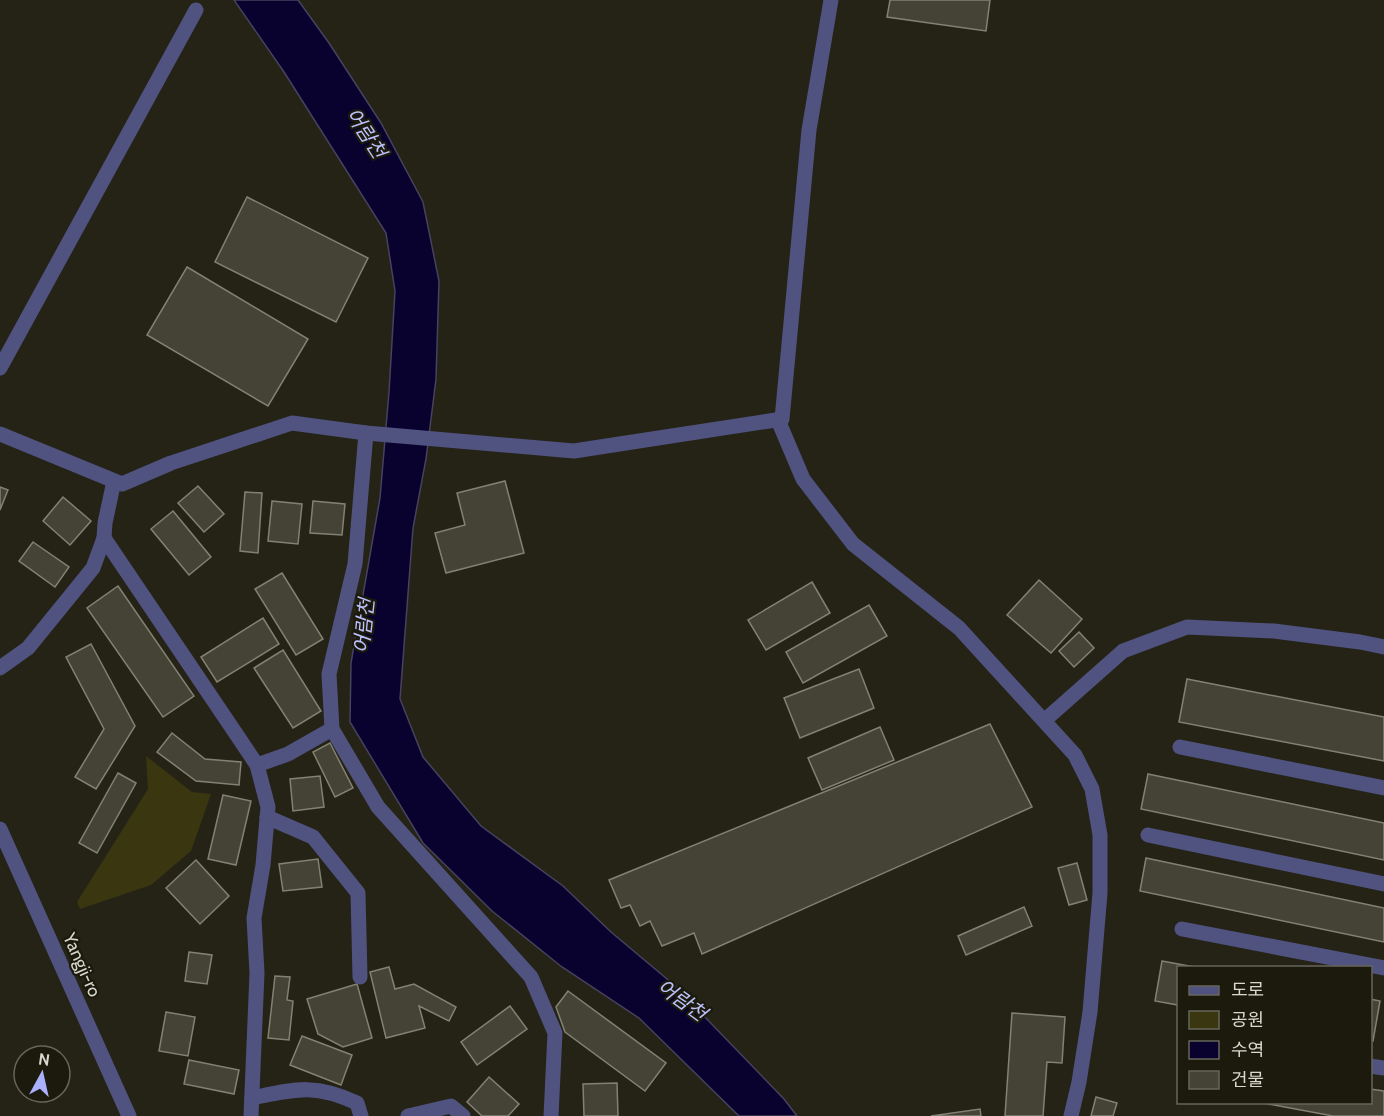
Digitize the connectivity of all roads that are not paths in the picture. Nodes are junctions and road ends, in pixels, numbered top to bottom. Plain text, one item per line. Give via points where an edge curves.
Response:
1 (831, 0) edge
2 (196, 10) dead end
3 (0, 368) edge
4 (778, 420) junction
5 (366, 433) junction
6 (0, 434) edge
7 (114, 481) junction
8 (104, 538) junction
9 (1384, 647) edge
10 (0, 668) edge
11 (1044, 720) junction
12 (332, 729) junction
13 (1180, 747) dead end
14 (257, 765) junction
15 (1384, 788) edge
16 (267, 817) junction
17 (0, 829) edge
18 (1148, 835) dead end
19 (1384, 884) edge
20 (1182, 929) dead end
21 (1384, 968) edge
22 (360, 977) dead end
23 (252, 1098) junction
24 (129, 1116) edge
25 (251, 1116) edge
26 (362, 1116) edge
27 (408, 1116) edge
28 (463, 1116) edge
29 (550, 1116) edge
30 (1071, 1116) edge

1 - 4 street via 809,130 782,419
2 - 3 street
4 - 5 street via 574,451
4 - 11 street via 803,479 853,544 959,627
5 - 7 street via 292,423 171,462 122,484
5 - 12 street via 355,564 329,674
6 - 7 street
7 - 8 street
8 - 10 street via 93,568 28,648
8 - 14 street
9 - 11 street via 1274,631 1187,627 1123,651
11 - 30 street via 1075,755 1092,789 1100,835 1100,893 1090,1012
12 - 14 street via 288,754
12 - 29 street via 378,807 531,976 555,1033
13 - 15 street
14 - 16 street
16 - 22 street via 313,837 358,893
16 - 23 street via 254,918 257,973
17 - 24 street, Yangji-ro
18 - 19 street
20 - 21 street
23 - 25 street
23 - 26 street via 305,1088 328,1091 357,1103
27 - 28 street via 451,1106

